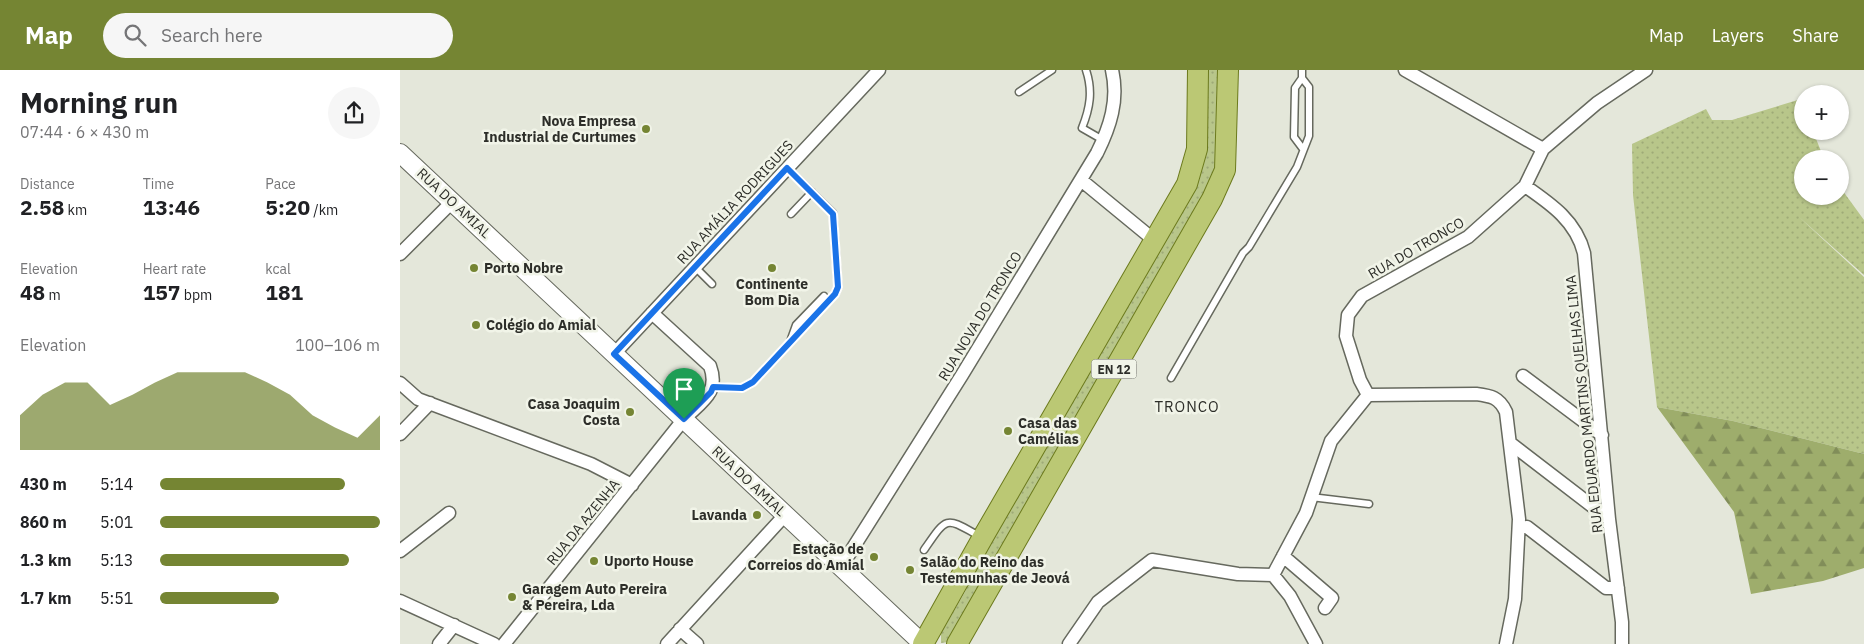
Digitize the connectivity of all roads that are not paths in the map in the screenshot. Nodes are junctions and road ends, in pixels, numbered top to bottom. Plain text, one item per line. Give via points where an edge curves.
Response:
1 (879, 70) edge
2 (1052, 70) edge
3 (1086, 70) edge
4 (1112, 70) edge
5 (1198, 70) edge
6 (1302, 70) edge
7 (1405, 70) edge
8 (1646, 70) edge
9 (1231, 74) edge
10 (1302, 78) junction
11 (1019, 92) dead end
12 (1104, 140) junction
13 (1303, 149) junction
14 (1543, 149) junction
15 (400, 153) edge
16 (787, 168) junction
17 (1081, 180) junction
18 (1525, 186) junction
19 (812, 192) junction
20 (452, 202) junction
21 (791, 214) dead end
22 (1154, 240) junction
23 (400, 254) edge
24 (694, 267) junction
25 (712, 284) dead end
26 (824, 296) dead end
27 (652, 313) junction
28 (789, 343) junction
29 (614, 354) junction
30 (1522, 376) dead end
31 (1171, 378) dead end
32 (400, 382) edge
33 (713, 387) junction
34 (1368, 395) junction
35 (430, 403) junction
36 (684, 419) junction
37 (400, 434) edge
38 (1602, 435) junction
39 (1510, 443) junction
40 (632, 484) junction
41 (1311, 497) junction
42 (1369, 504) dead end
43 (449, 513) dead end
44 (785, 515) junction
45 (1609, 519) junction
46 (1527, 527) dead end
47 (982, 537) junction
48 (924, 550) dead end
49 (400, 551) edge
50 (1283, 556) junction
51 (841, 567) junction
52 (1273, 575) junction
53 (1618, 588) junction
54 (400, 601) edge
55 (1325, 608) dead end
56 (454, 625) junction
57 (680, 629) junction
58 (440, 644) edge
59 (494, 644) edge
60 (504, 644) edge
61 (667, 644) edge
62 (697, 644) edge
63 (923, 644) edge
64 (957, 644) edge
65 (1069, 644) edge
66 (1316, 644) edge
67 (1506, 644) edge
68 (1622, 644) edge

1 - 16 street, RUA AMÁLIA RODRIGUES
2 - 11 lane
3 - 12 lane via 1090,82 1090,109 1082,128
4 - 12 street, RUA NOVA DO TRONCO via 1113,115
5 - 22 main road, EN 12 via 1197,149 1187,184
6 - 10 lane
7 - 14 street
8 - 14 street, RUA DO TRONCO via 1597,103
9 - 64 main road, EN 12 via 1225,170 1212,198
10 - 13 lane via 1309,87 1309,136
10 - 13 lane via 1295,88 1294,137
12 - 17 street, RUA NOVA DO TRONCO
13 - 31 lane via 1297,167
14 - 18 street, RUA DO TRONCO
15 - 20 main road, RUA DO AMIAL
16 - 19 lane
16 - 24 street, RUA AMÁLIA RODRIGUES
17 - 22 street
17 - 51 street, RUA NOVA DO TRONCO
18 - 34 street, RUA DO TRONCO via 1468,237 1362,296 1348,315 1346,336
18 - 38 street, RUA EDUARDO MARTINS QUELHAS LIMA via 1562,214 1580,240 1584,253
19 - 21 lane
19 - 28 lane via 833,214 838,287
20 - 23 street
20 - 29 main road, RUA DO AMIAL
22 - 47 main road, EN 12
24 - 25 lane
24 - 27 street, RUA AMÁLIA RODRIGUES
26 - 28 lane via 796,325
27 - 29 street, RUA AMÁLIA RODRIGUES
27 - 33 street via 710,366
28 - 33 lane via 748,386
29 - 36 main road, RUA DO AMIAL
30 - 38 street
32 - 35 street via 418,399
33 - 36 street, RUA DA AZENHA
34 - 39 street via 1493,396 1506,412
34 - 41 street via 1331,441
35 - 37 street
35 - 40 street via 591,464
36 - 40 street, RUA DA AZENHA
36 - 44 main road, RUA DO AMIAL
38 - 45 street, RUA EDUARDO MARTINS QUELHAS LIMA
39 - 45 street
39 - 67 street via 1520,519 1515,599
40 - 60 street, RUA DA AZENHA
41 - 42 lane
41 - 50 street
43 - 49 street
44 - 51 main road, RUA DO AMIAL
44 - 57 street
45 - 53 street, RUA EDUARDO MARTINS QUELHAS LIMA
46 - 53 street via 1606,588
47 - 48 lane via 953,521 946,522
47 - 63 main road, EN 12
50 - 52 street
50 - 55 street via 1332,598
51 - 63 main road, RUA DO AMIAL
52 - 65 street via 1152,560 1098,602
52 - 66 street via 1290,596
53 - 68 street, RUA EDUARDO MARTINS QUELHAS LIMA
54 - 56 street
56 - 58 street
56 - 59 street
57 - 61 street
57 - 62 street

